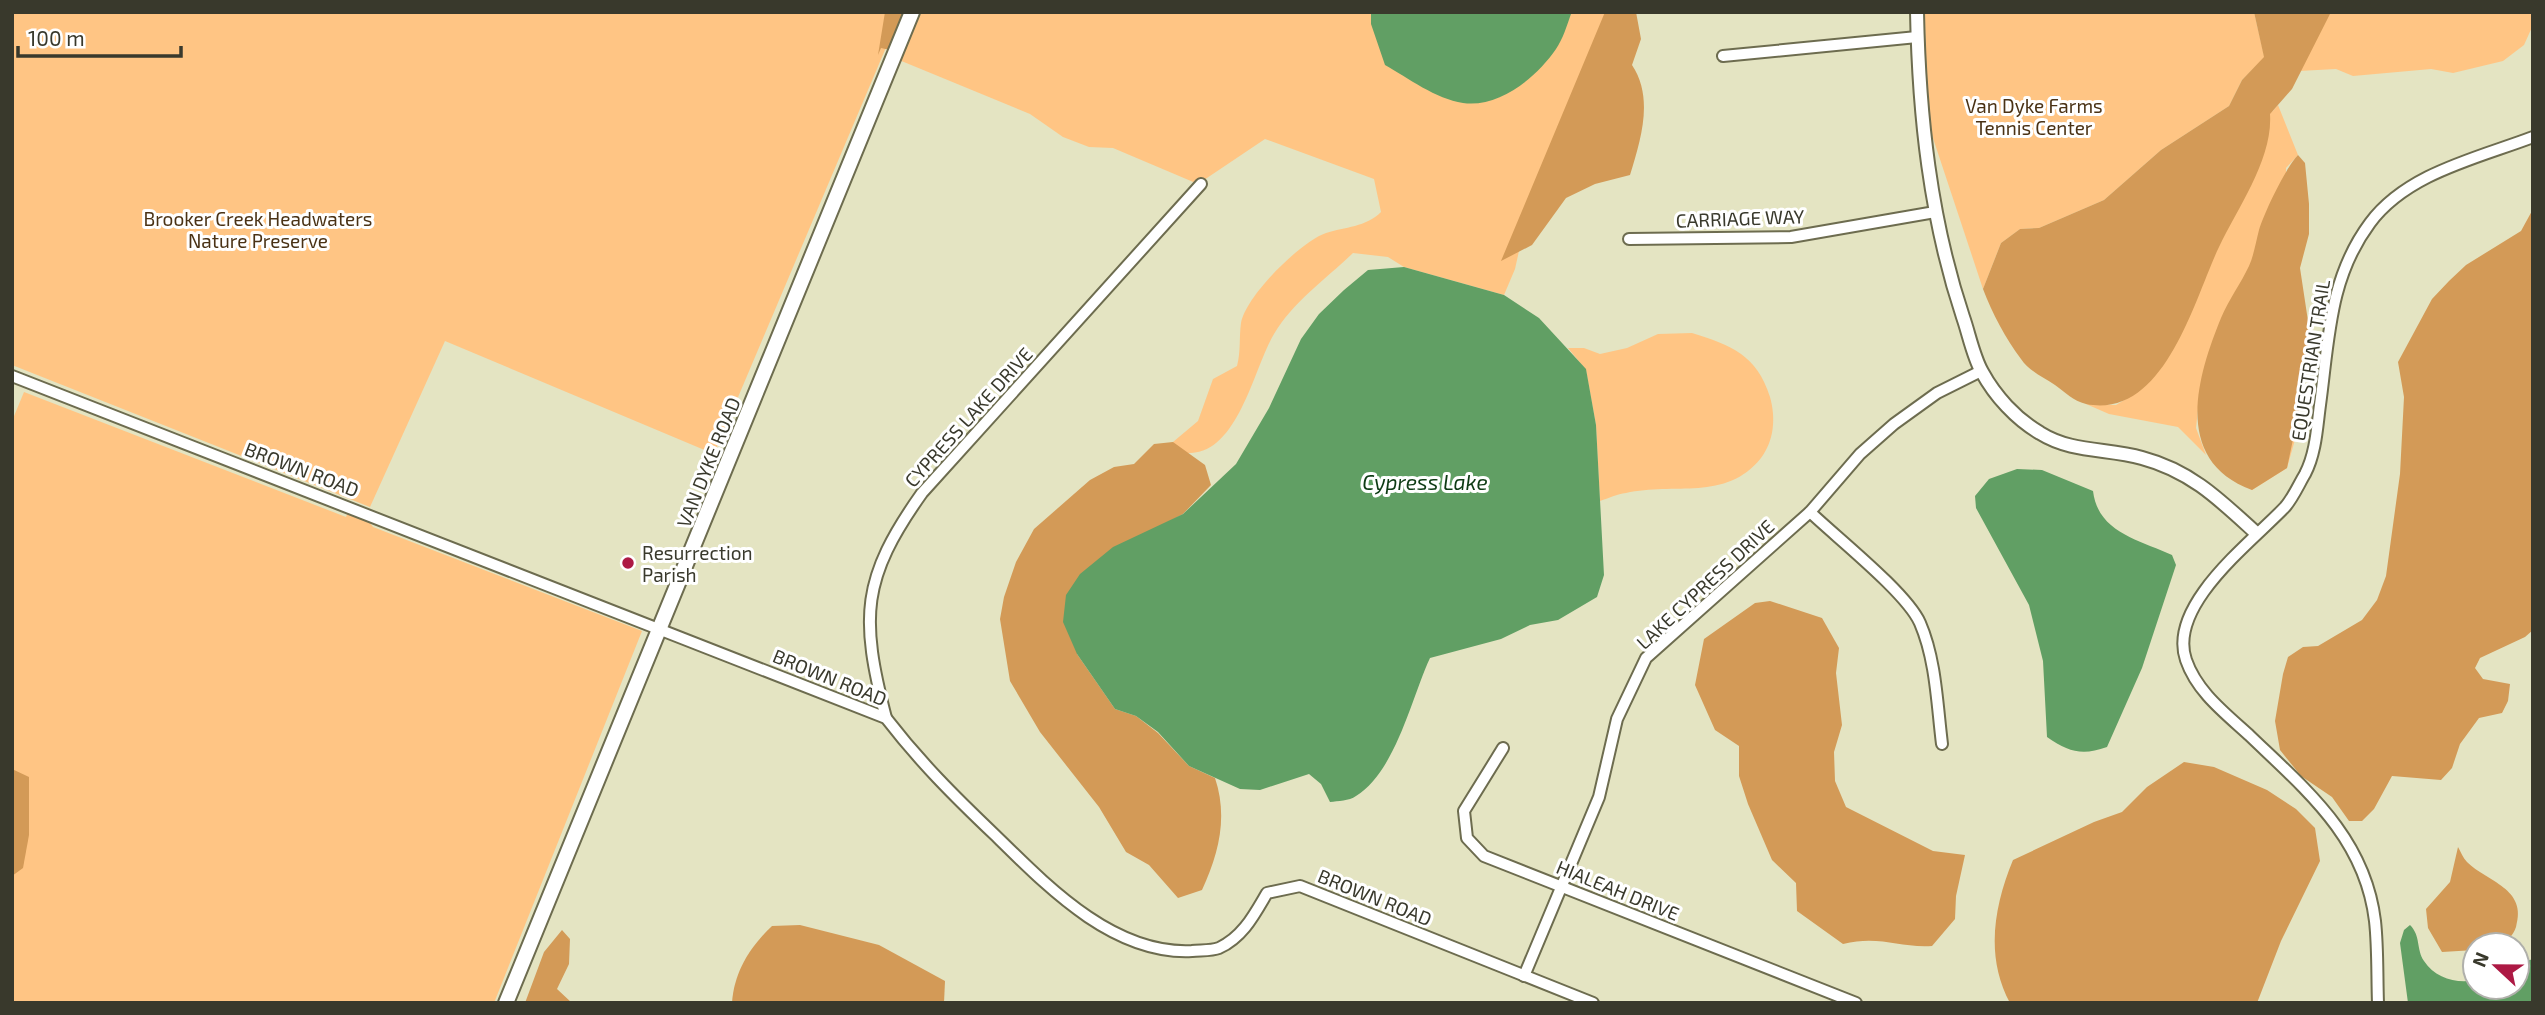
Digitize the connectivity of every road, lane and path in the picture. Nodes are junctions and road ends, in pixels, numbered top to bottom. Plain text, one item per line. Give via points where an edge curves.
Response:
1 (912, 12) edge
2 (1917, 12) edge
3 (1917, 37) junction
4 (1723, 56) dead end
5 (2533, 137) edge
6 (1201, 184) dead end
7 (1935, 212) junction
8 (1629, 239) dead end
9 (1981, 371) junction
10 (12, 376) edge
11 (1810, 512) junction
12 (2256, 533) junction
13 (661, 627) junction
14 (886, 718) junction
15 (1942, 744) dead end
16 (1503, 748) dead end
17 (1560, 886) junction
18 (1524, 976) junction
19 (506, 1003) edge
20 (1593, 1003) edge
21 (1856, 1003) edge
22 (2378, 1003) edge

1 - 13 main road, VAN DYKE ROAD
2 - 3 street
3 - 4 street
3 - 7 street via 1922,123
5 - 12 street, EQUESTRIAN TRAIL via 2430,176 2399,195 2372,220 2350,253 2335,291 2309,467 2287,505
6 - 14 street, CYPRESS LAKE DRIVE via 922,493 897,527 875,574 869,601 872,656
7 - 8 street, CARRIAGE WAY via 1791,237
7 - 9 street via 1954,291
9 - 11 street, LAKE CYPRESS DRIVE via 1937,393 1894,424 1860,454
9 - 12 street via 2005,406 2040,433 2078,449 2140,457 2178,469
10 - 13 street, BROWN ROAD
11 - 15 street via 1919,620 1930,651
11 - 17 street, LAKE CYPRESS DRIVE via 1646,658 1617,719 1599,797
12 - 22 street, EQUESTRIAN TRAIL via 2193,605 2184,631 2185,659 2202,691 2317,800 2357,857 2375,918
13 - 14 street, BROWN ROAD
13 - 19 main road, VAN DYKE ROAD
14 - 18 street, BROWN ROAD via 923,766 1049,887 1087,916 1130,938 1175,951 1217,949 1240,934 1267,893 1300,886
16 - 17 street, HIALEAH DRIVE via 1464,811 1467,838 1485,856
17 - 18 street, LAKE CYPRESS DRIVE
17 - 21 street, HIALEAH DRIVE
18 - 20 street, BROWN ROAD

